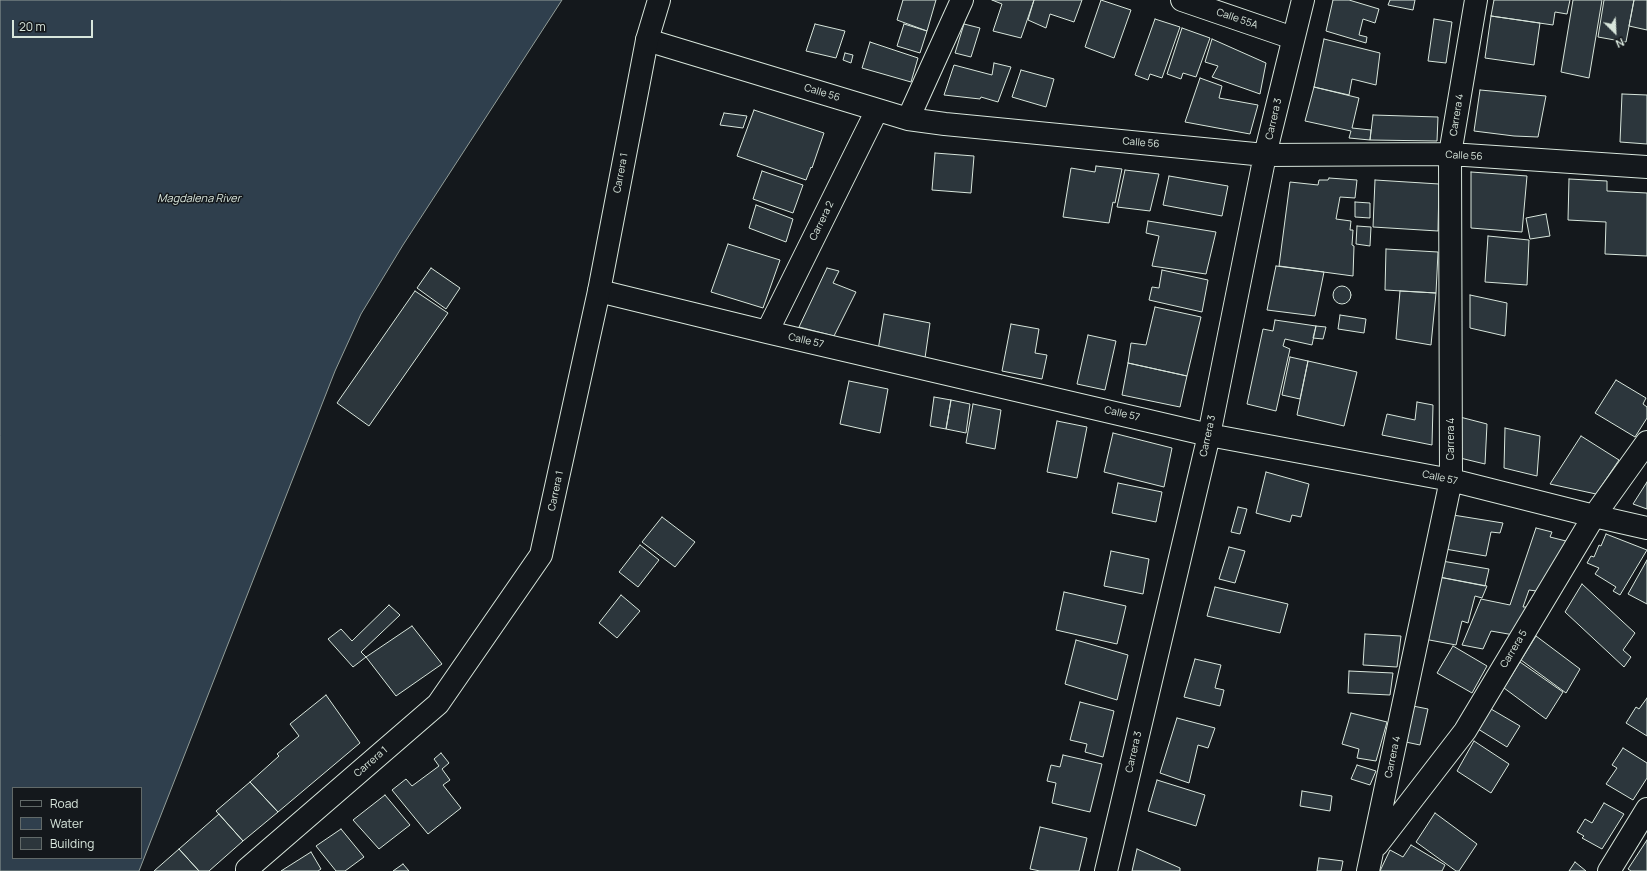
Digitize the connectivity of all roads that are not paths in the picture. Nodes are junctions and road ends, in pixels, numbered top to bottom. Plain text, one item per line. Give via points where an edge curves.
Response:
1 (659, 0) edge
2 (962, 0) edge
3 (1182, 0) edge
4 (1303, 0) edge
5 (1476, 0) edge
6 (1293, 38) junction
7 (647, 40) junction
8 (877, 110) junction
9 (908, 119) junction
10 (1450, 154) junction
11 (1266, 155) junction
12 (1647, 167) edge
13 (599, 291) junction
14 (766, 332) junction
15 (1209, 435) junction
16 (1647, 442) edge
17 (1451, 480) junction
18 (1594, 516) junction
19 (1647, 528) edge
20 (1647, 809) edge
21 (1374, 849) junction
22 (247, 871) edge
23 (1106, 871) edge
24 (1368, 871) edge
25 (1609, 871) edge

1 - 7 main road, Carrera 1
2 - 9 main road
3 - 6 main road, Calle 55A
4 - 6 main road, Carrera 3
5 - 10 main road, Carrera 4
6 - 11 main road, Carrera 3
7 - 8 main road, Calle 56
7 - 13 main road, Carrera 1
8 - 9 main road, Calle 56
8 - 14 main road, Carrera 2
9 - 11 main road, Calle 56
10 - 11 main road, Calle 56
10 - 12 main road, Calle 56
10 - 17 main road, Carrera 4
11 - 15 main road, Carrera 3
13 - 14 main road, Calle 57
13 - 22 main road, Carrera 1 via 541,555 438,704
14 - 15 main road, Calle 57
15 - 17 main road, Calle 57
15 - 23 main road, Carrera 3
16 - 18 main road, Carrera 5
17 - 18 main road, Calle 57
17 - 21 main road, Carrera 4
18 - 19 main road, Calle 57
18 - 21 main road, Carrera 5 via 1465,731
20 - 25 main road
21 - 24 main road, Carrera 4

